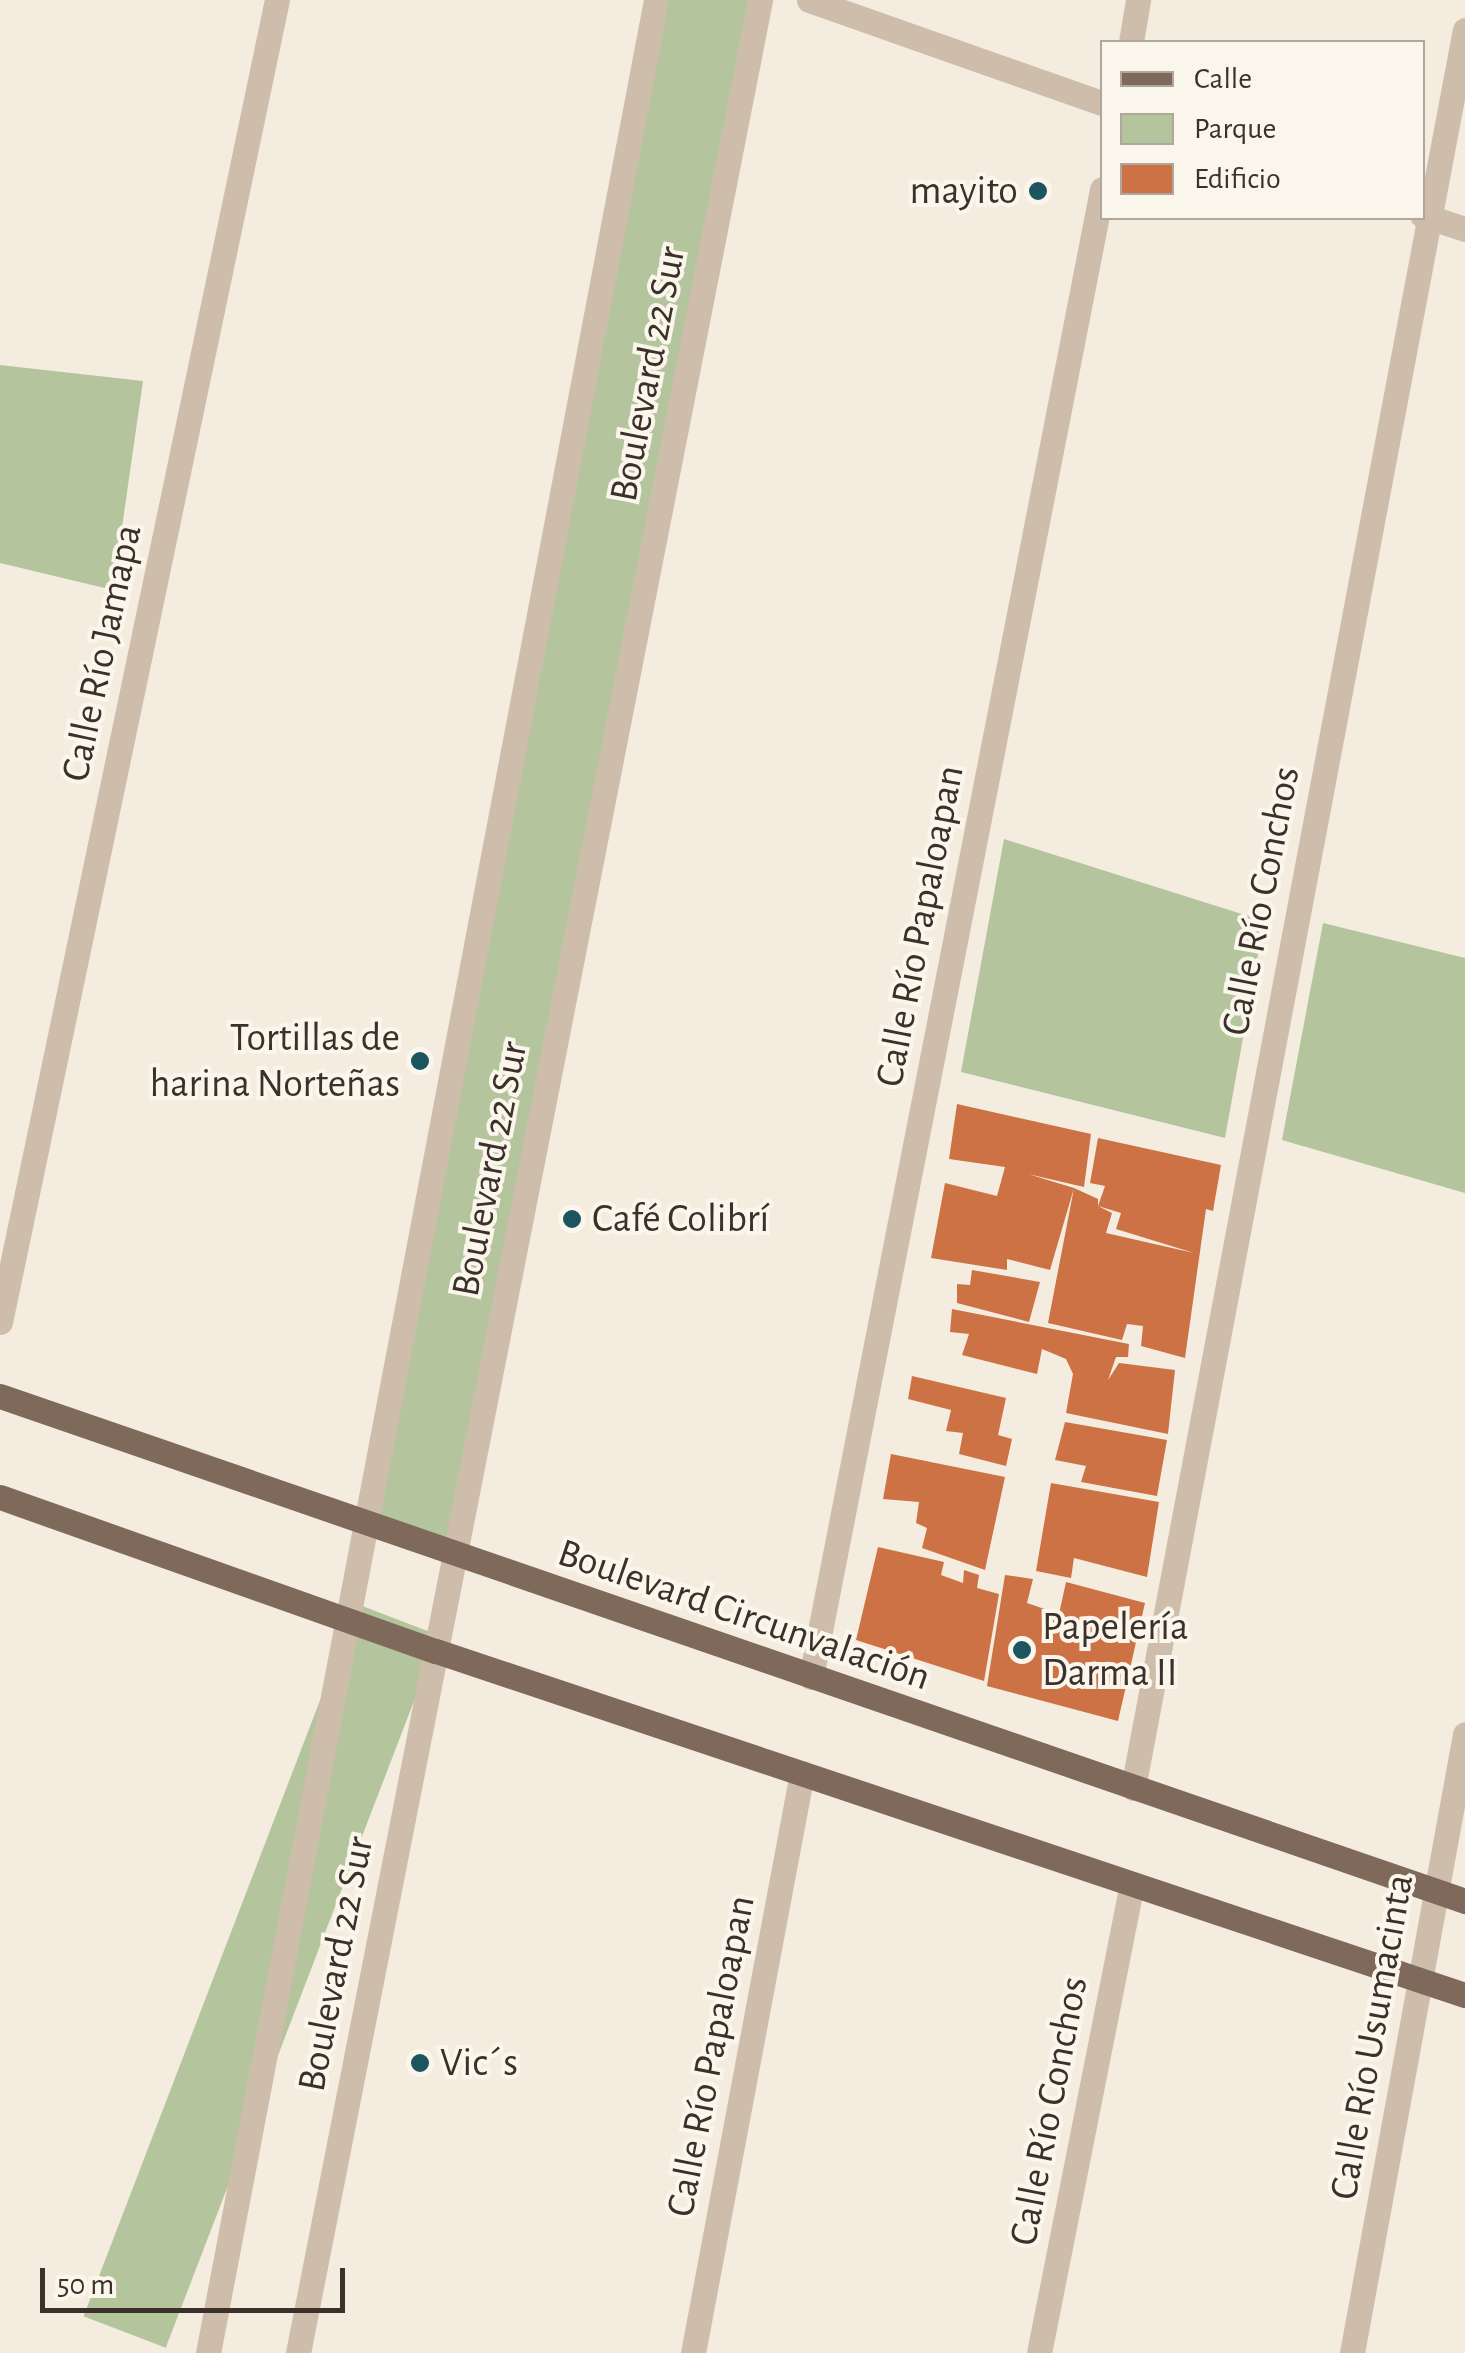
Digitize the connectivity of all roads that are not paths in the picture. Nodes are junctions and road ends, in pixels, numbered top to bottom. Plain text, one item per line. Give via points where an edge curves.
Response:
1 (277, 0) edge
2 (656, 0) edge
3 (760, 0) edge
4 (809, 0) edge
5 (1138, 0) edge
6 (1465, 30) edge
7 (1130, 40) edge
8 (1100, 102) edge
9 (1100, 199) edge
10 (1425, 215) edge
11 (1424, 220) edge
12 (1465, 229) edge
13 (0, 1322) edge
14 (0, 1396) edge
15 (0, 1497) edge
16 (368, 1524) junction
17 (452, 1555) junction
18 (350, 1619) junction
19 (436, 1651) junction
20 (811, 1678) junction
21 (1465, 1734) edge
22 (802, 1774) junction
23 (1133, 1788) junction
24 (1132, 1884) junction
25 (1437, 1891) junction
26 (1465, 1901) edge
27 (1421, 1980) junction
28 (1465, 1995) edge
29 (208, 2353) edge
30 (298, 2353) edge
31 (692, 2353) edge
32 (1039, 2353) edge
33 (1352, 2353) edge

1 - 13 street, Calle Río Jamapa
2 - 16 street, Boulevard 22 Sur
3 - 17 street, Boulevard 22 Sur
4 - 8 street
5 - 7 street
6 - 10 street, Calle Río Conchos
9 - 20 street, Calle Río Papaloapan
10 - 12 street
11 - 23 street, Calle Río Conchos
14 - 16 main road, Boulevard Circunvalación
15 - 18 main road
16 - 17 main road, Boulevard Circunvalación
16 - 18 street, Boulevard 22 Sur
17 - 19 street, Boulevard 22 Sur
17 - 20 main road, Boulevard Circunvalación
18 - 19 main road
18 - 29 street, Boulevard 22 Sur
19 - 22 main road
19 - 30 street, Boulevard 22 Sur
20 - 23 main road, Boulevard Circunvalación
21 - 25 street, Calle Río Usumacinta
22 - 24 main road
22 - 31 street, Calle Río Papaloapan
23 - 25 main road, Boulevard Circunvalación
24 - 27 main road
24 - 32 street, Calle Río Conchos
25 - 26 main road, Boulevard Circunvalación
25 - 27 street, Calle Río Usumacinta
27 - 28 main road
27 - 33 street, Calle Río Usumacinta

